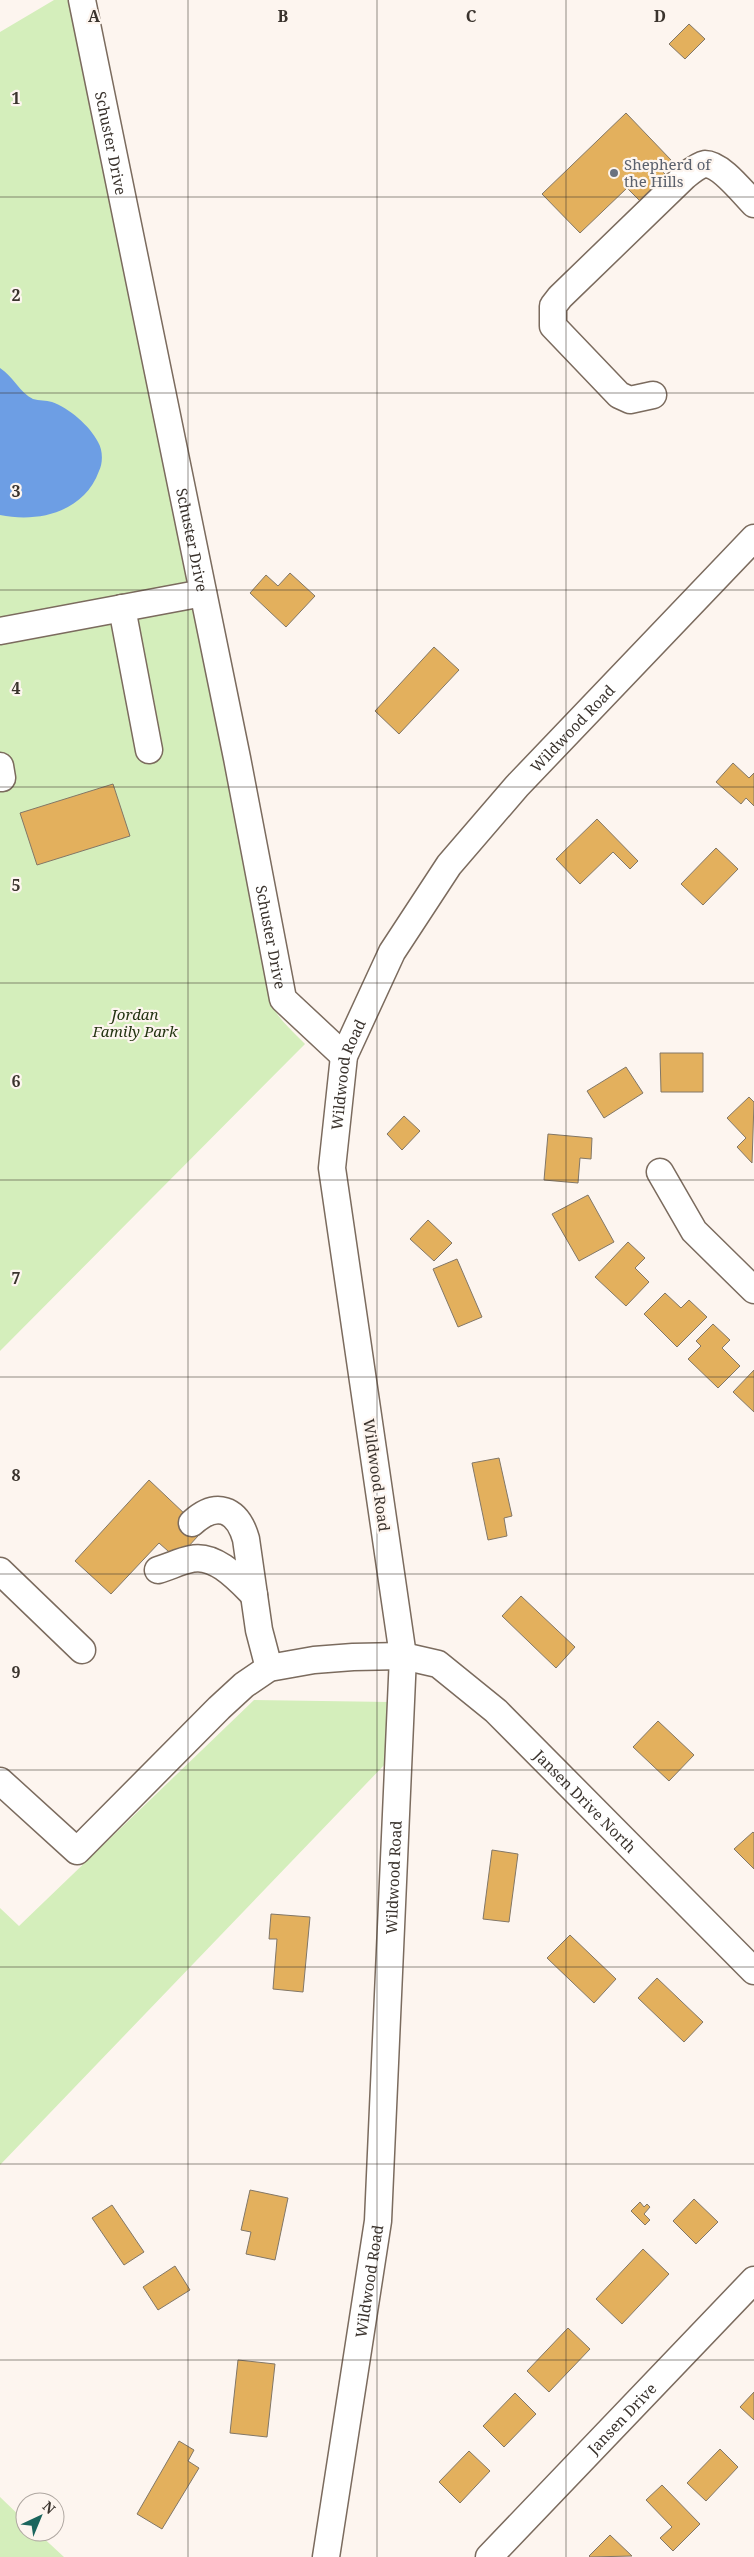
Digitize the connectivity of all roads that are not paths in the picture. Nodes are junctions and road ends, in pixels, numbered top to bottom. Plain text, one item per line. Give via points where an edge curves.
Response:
1 (82, 0) edge
2 (754, 204) edge
3 (653, 395) dead end
4 (754, 538) edge
5 (203, 593) junction
6 (122, 608) junction
7 (0, 631) edge
8 (149, 750) dead end
9 (344, 1056) junction
10 (660, 1172) dead end
11 (754, 1290) edge
12 (192, 1523) dead end
13 (158, 1570) dead end
14 (0, 1571) edge
15 (254, 1595) junction
16 (82, 1650) dead end
17 (403, 1656) junction
18 (269, 1668) junction
19 (0, 1781) edge
20 (754, 1971) edge
21 (754, 2280) edge
22 (326, 2557) edge
23 (489, 2557) edge

1 - 5 street, Schuster Drive
2 - 3 street via 723,172 713,165 703,164 685,176 553,306 553,326 620,395 630,400
4 - 9 street, Wildwood Road via 517,786 449,865 392,952
5 - 6 street
5 - 9 street, Schuster Drive via 283,999
6 - 7 street
6 - 8 street
9 - 17 street, Wildwood Road via 332,1168
10 - 11 street via 694,1232
12 - 15 street via 216,1509 231,1514 242,1524
13 - 15 street via 193,1558 210,1561 229,1572
14 - 16 street
15 - 18 street
17 - 18 street, Jansen Drive North via 314,1660
17 - 20 street, Jansen Drive North via 438,1664 496,1710
17 - 22 street, Wildwood Road via 378,2221
18 - 19 street via 219,1708 77,1851
21 - 23 street, Jansen Drive

